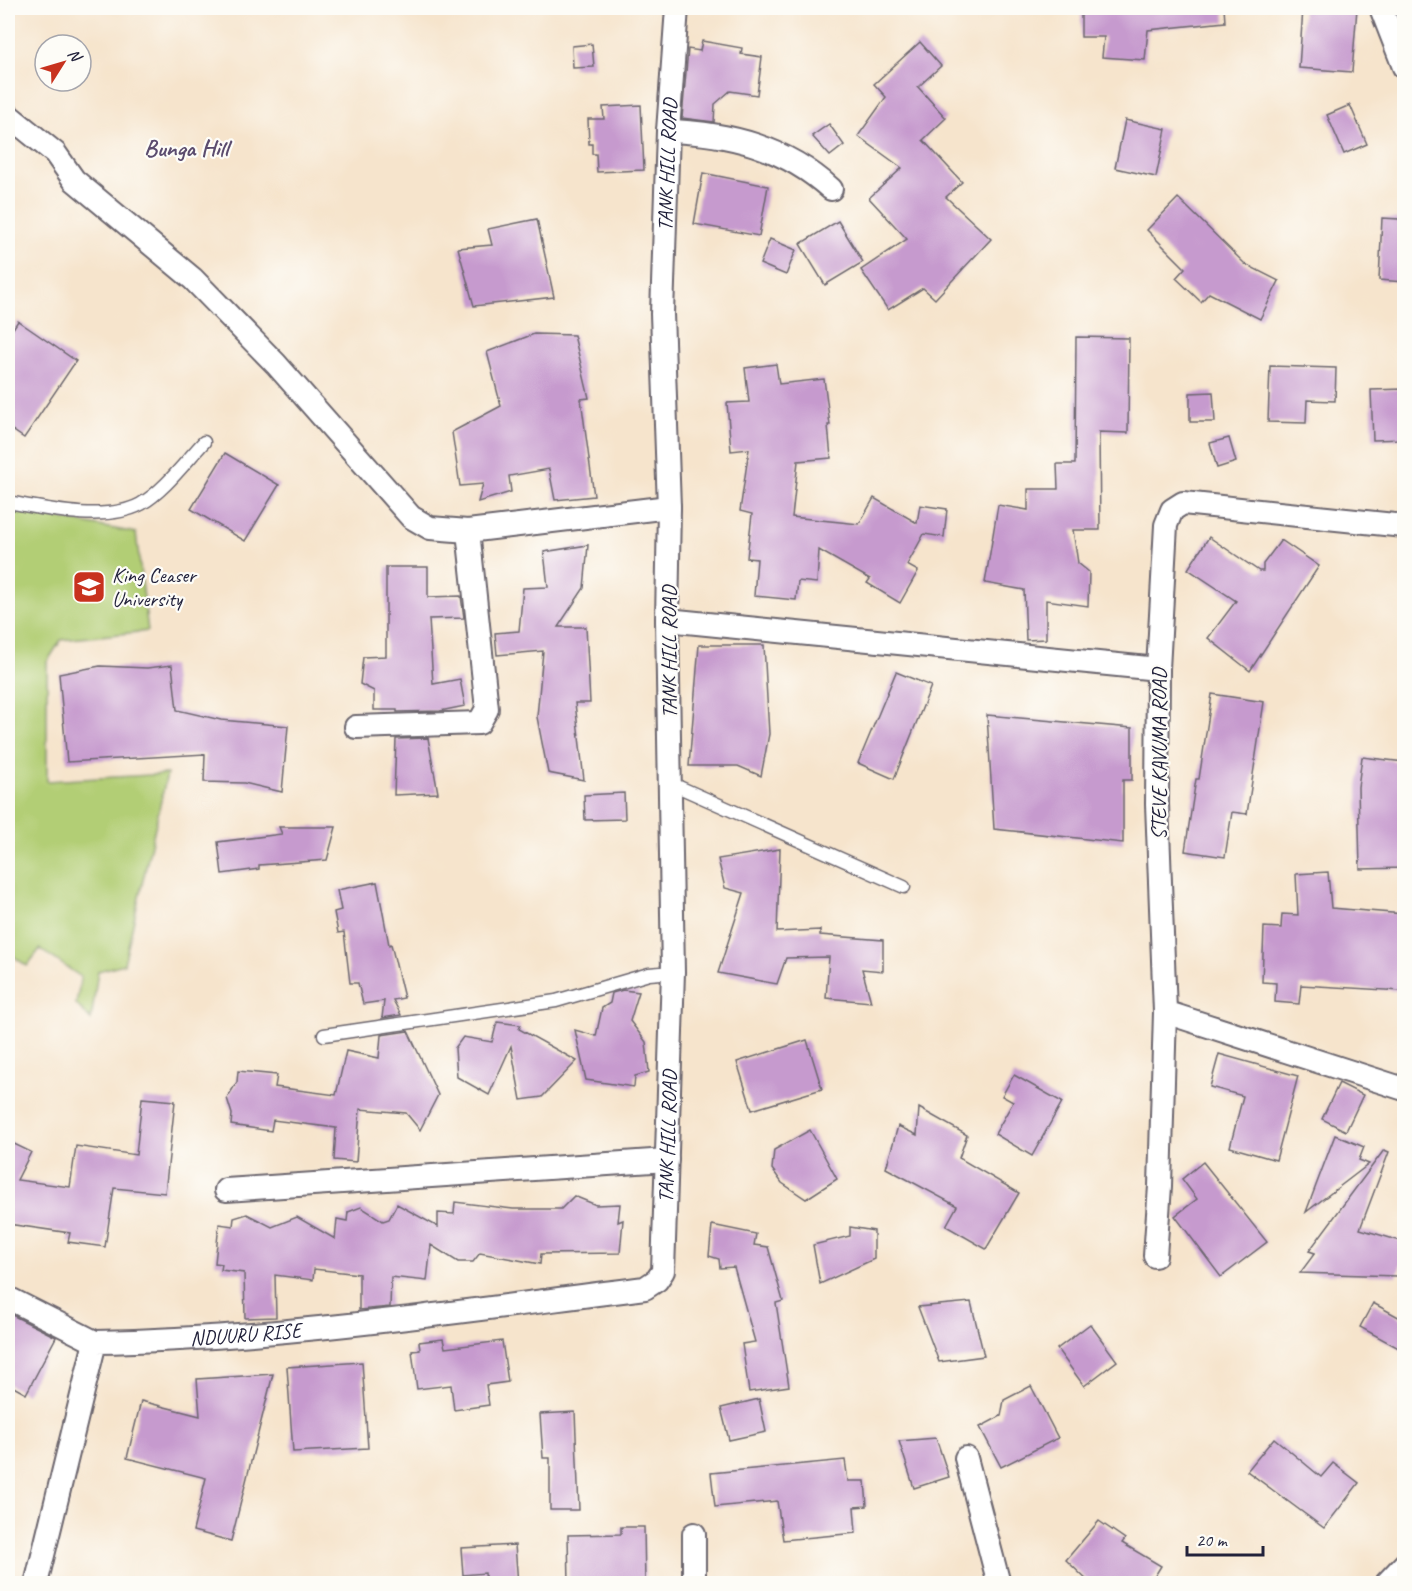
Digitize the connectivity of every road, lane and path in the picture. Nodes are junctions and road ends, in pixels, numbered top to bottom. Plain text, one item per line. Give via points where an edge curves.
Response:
1 (677, 8) edge
2 (1381, 8) edge
3 (1404, 67) edge
4 (8, 115) edge
5 (668, 131) junction
6 (831, 189) dead end
7 (204, 441) dead end
8 (8, 502) edge
9 (669, 507) junction
10 (1404, 525) edge
11 (468, 531) junction
12 (667, 620) junction
13 (1158, 669) junction
14 (356, 727) dead end
15 (670, 783) junction
16 (904, 886) dead end
17 (673, 972) junction
18 (1165, 1012) junction
19 (324, 1035) dead end
20 (1404, 1089) edge
21 (667, 1160) junction
22 (226, 1190) dead end
23 (1155, 1256) dead end
24 (645, 1287) joint
25 (8, 1298) edge
26 (95, 1342) junction
27 (966, 1458) dead end
28 (694, 1534) dead end
29 (1404, 1565) edge
30 (36, 1584) edge
31 (694, 1584) edge
32 (999, 1584) edge
33 (1386, 1584) edge

1 - 5 street, TANK HILL ROAD
2 - 3 street
4 - 11 street via 55,153 74,180 193,279 276,364 411,517 430,528
5 - 6 street via 740,139 810,170
5 - 9 street, TANK HILL ROAD via 662,314
7 - 8 lane via 171,478 140,504 102,514
9 - 11 street
9 - 12 street, TANK HILL ROAD
10 - 13 street, STEVE KAVUMA ROAD via 1183,502 1172,510 1166,525
11 - 14 street via 487,709 484,716 478,723
12 - 13 street
12 - 15 street, TANK HILL ROAD
13 - 18 street, STEVE KAVUMA ROAD via 1157,804
15 - 16 lane
15 - 17 street, TANK HILL ROAD
17 - 19 lane via 649,974 556,1001
17 - 21 street, TANK HILL ROAD
18 - 20 street
18 - 23 street, STEVE KAVUMA ROAD
21 - 22 street
21 - 24 street, TANK HILL ROAD via 663,1271
24 - 26 street, NDUURU RISE via 323,1328
25 - 26 street
26 - 30 street
27 - 32 street
28 - 31 street
29 - 33 street

